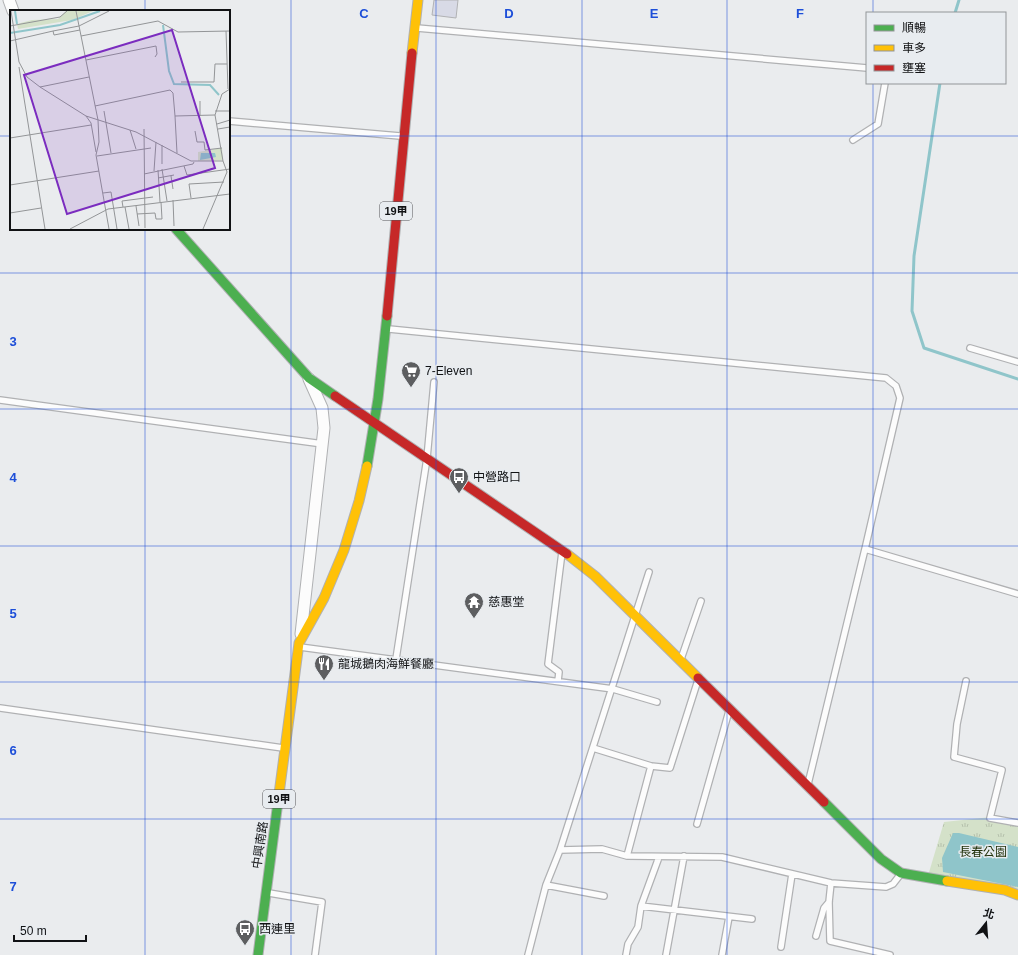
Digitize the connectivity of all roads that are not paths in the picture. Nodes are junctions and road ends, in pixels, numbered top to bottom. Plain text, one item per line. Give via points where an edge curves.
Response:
1 (9, 0) edge
2 (418, 0) edge
3 (13, 10) edge
4 (414, 27) junction
5 (866, 68) edge
6 (885, 84) edge
7 (230, 121) edge
8 (402, 137) junction
9 (853, 140) dead end
10 (177, 230) edge
11 (386, 329) junction
12 (970, 348) dead end
13 (1018, 362) edge
14 (309, 378) junction
15 (434, 382) dead end
16 (0, 400) edge
17 (375, 423) junction
18 (324, 444) junction
19 (427, 458) junction
20 (865, 549) junction
21 (562, 550) junction
22 (650, 572) dead end
23 (1018, 594) edge
24 (701, 601) dead end
25 (636, 617) junction
26 (299, 645) junction
27 (396, 659) junction
28 (680, 661) junction
29 (698, 678) junction
30 (558, 681) junction
31 (966, 681) dead end
32 (613, 689) junction
33 (657, 702) dead end
34 (0, 708) edge
35 (729, 708) junction
36 (285, 748) junction
37 (593, 748) junction
38 (651, 766) junction
39 (807, 786) junction
40 (1018, 823) edge
41 (697, 824) dead end
42 (560, 850) junction
43 (627, 856) junction
44 (684, 856) junction
45 (659, 857) junction
46 (901, 873) junction
47 (792, 874) junction
48 (831, 883) junction
49 (546, 885) junction
50 (266, 893) junction
51 (1018, 895) edge
52 (604, 896) dead end
53 (829, 902) junction
54 (641, 906) junction
55 (675, 912) junction
56 (729, 917) junction
57 (752, 919) dead end
58 (816, 936) dead end
59 (782, 947) dead end
60 (258, 955) edge
61 (316, 955) edge
62 (528, 955) edge
63 (626, 955) edge
64 (666, 955) edge
65 (722, 955) edge
66 (890, 955) edge

1 - 3 street
2 - 4 street, 19甲
4 - 5 lane
4 - 8 street, 19甲
6 - 9 lane via 878,124
7 - 8 lane
8 - 11 street, 19甲
10 - 14 street
11 - 17 street, 19甲
11 - 20 lane via 886,378 896,386 900,398
12 - 13 lane
14 - 17 street
14 - 18 street via 322,408
15 - 19 lane
16 - 18 lane
17 - 19 street
17 - 26 street, 19甲 via 359,500 340,566 317,616
18 - 26 street
19 - 21 street
19 - 27 lane
20 - 23 lane
20 - 39 lane
21 - 25 street via 595,576
21 - 30 lane via 548,664 559,672
22 - 25 lane
24 - 28 lane
25 - 28 street
25 - 32 lane
26 - 27 lane
26 - 36 street, 中興南路 / 19甲
27 - 30 lane
28 - 29 street
29 - 35 street
29 - 38 lane via 670,768
30 - 32 lane
31 - 40 lane via 957,724 954,757 1002,770 990,818
32 - 33 lane
32 - 37 lane
34 - 36 lane
35 - 39 street
35 - 41 lane
36 - 50 street, 中興南路 / 19甲
37 - 38 lane
37 - 42 lane
38 - 43 lane
39 - 46 street via 881,859
42 - 43 lane via 602,850
42 - 49 lane
43 - 45 lane
44 - 45 lane
44 - 47 lane via 722,857
44 - 55 lane
45 - 54 lane
46 - 48 lane via 893,884 886,887
46 - 51 street via 1005,890
47 - 48 lane
47 - 59 lane
48 - 53 lane
49 - 52 lane
49 - 62 lane
50 - 60 street, 中興南路 / 19甲
50 - 61 lane via 322,902
53 - 58 lane via 824,908
53 - 66 lane via 830,941
54 - 55 lane
54 - 63 lane via 638,927 628,944
55 - 56 lane
55 - 64 lane
56 - 57 lane
56 - 65 lane

